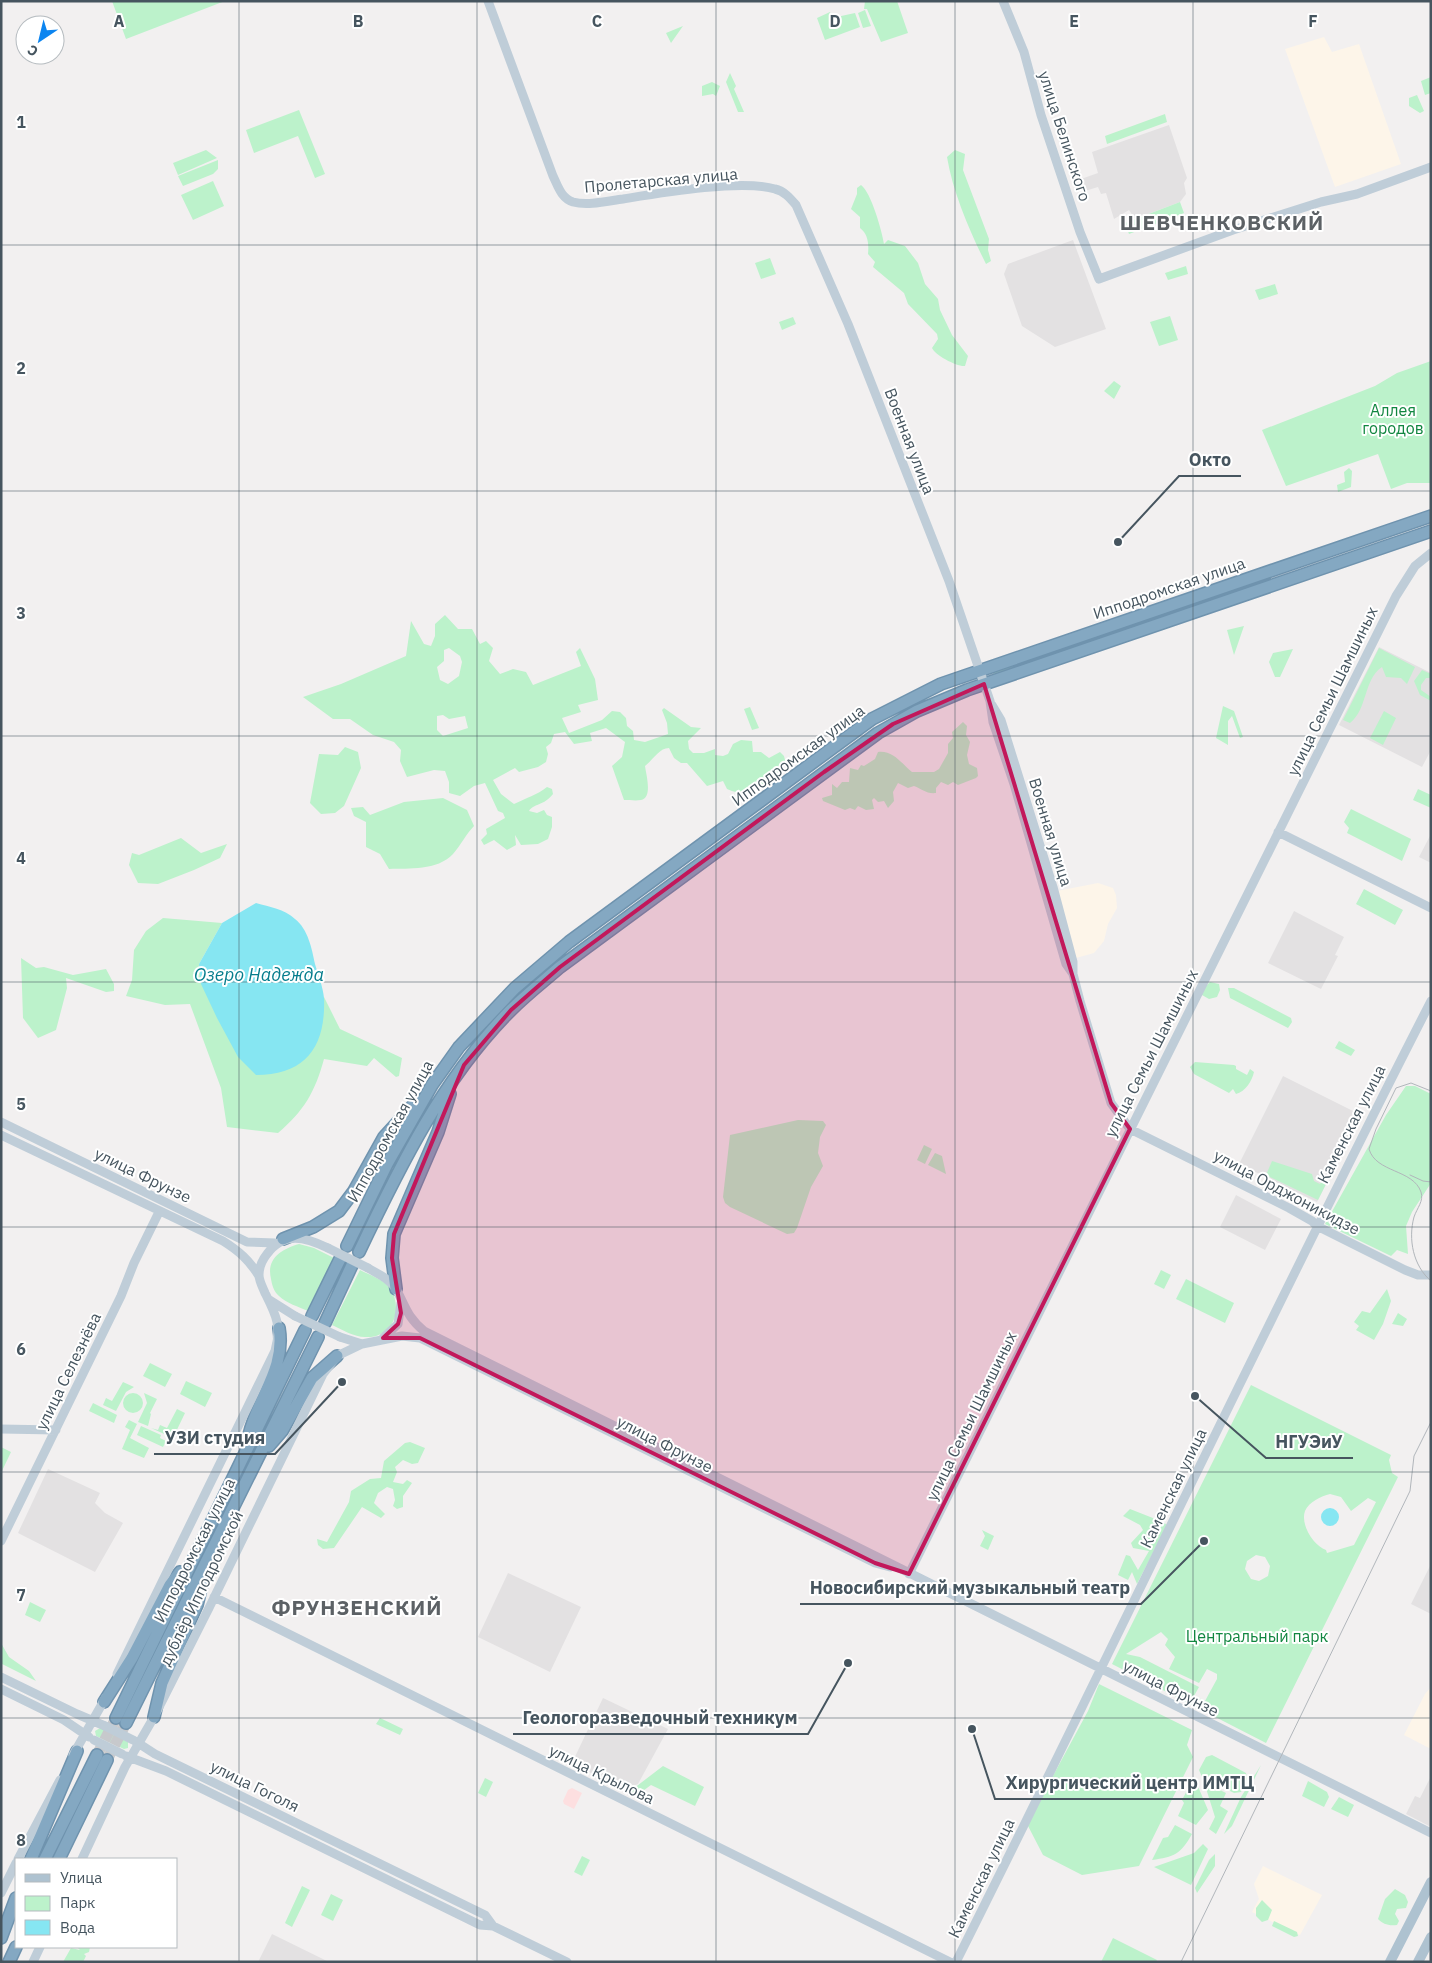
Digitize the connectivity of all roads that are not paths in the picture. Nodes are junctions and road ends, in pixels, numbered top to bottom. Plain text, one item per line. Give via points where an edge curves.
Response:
1 (488, 1) edge
2 (1003, 1) edge
3 (1431, 167) edge
4 (789, 198) joint
5 (1431, 516) edge
6 (1431, 531) edge
7 (1431, 553) edge
8 (980, 670) junction
9 (984, 684) junction
10 (857, 731) junction
11 (866, 742) junction
12 (1278, 832) junction
13 (1431, 908) edge
14 (1431, 1001) edge
15 (456, 1076) junction
16 (432, 1085) junction
17 (1, 1122) edge
18 (1130, 1129) junction
19 (1, 1135) edge
20 (159, 1212) junction
21 (1317, 1226) junction
22 (279, 1241) junction
23 (347, 1246) dead end
24 (359, 1252) dead end
25 (340, 1259) dead end
26 (352, 1265) dead end
27 (1431, 1275) edge
28 (259, 1276) junction
29 (396, 1289) junction
30 (268, 1299) junction
31 (401, 1300) junction
32 (312, 1316) dead end
33 (325, 1323) dead end
34 (280, 1328) junction
35 (305, 1330) dead end
36 (422, 1334) junction
37 (318, 1337) dead end
38 (383, 1338) junction
39 (362, 1344) junction
40 (337, 1356) junction
41 (1, 1429) edge
42 (56, 1430) junction
43 (245, 1454) junction
44 (259, 1457) junction
45 (1, 1542) edge
46 (196, 1550) junction
47 (208, 1560) junction
48 (909, 1574) junction
49 (214, 1597) junction
50 (1099, 1668) junction
51 (1, 1677) edge
52 (1, 1689) edge
53 (104, 1702) junction
54 (154, 1717) junction
55 (93, 1721) junction
56 (86, 1734) junction
57 (136, 1741) junction
58 (78, 1748) junction
59 (126, 1756) junction
60 (1431, 1833) edge
61 (19, 1858) edge
62 (31, 1858) edge
63 (46, 1858) edge
64 (59, 1858) edge
65 (82, 1858) edge
66 (15, 1865) edge
67 (1431, 1882) edge
68 (1, 1893) edge
69 (15, 1901) edge
70 (15, 1920) edge
71 (493, 1926) junction
72 (1431, 1937) edge
73 (1, 1938) edge
74 (1, 1947) edge
75 (16, 1948) edge
76 (40, 1948) edge
77 (9, 1962) edge
78 (33, 1962) edge
79 (567, 1962) edge
80 (950, 1962) edge
81 (956, 1962) edge
82 (1390, 1962) edge
83 (1418, 1962) edge

1 - 4 street, Пролетарская улица via 553,176 568,199 582,203 601,202 760,186 776,189
2 - 3 street, улица Белинского via 1024,52 1041,115 1099,279 1233,230 1357,194
4 - 8 street, Военная улица via 801,214 848,324
5 - 8 highway, Ипподромская улица
6 - 9 highway, Ипподромская улица
7 - 12 street, улица Семьи Шамшиных via 1403,582
8 - 9 street, Военная улица
8 - 10 highway, Ипподромская улица via 903,702
9 - 11 highway, Ипподромская улица via 917,711
9 - 18 street, Военная улица via 993,722 1017,782 1066,964 1073,974 1111,1103
10 - 11 highway via 864,732
10 - 16 highway, Ипподромская улица via 569,942 515,988 458,1047
11 - 15 highway, Ипподромская улица via 560,967 511,1010
12 - 13 street
12 - 18 street, улица Семьи Шамшиных
14 - 21 street, Каменская улица
15 - 24 highway, Ипподромская улица via 418,1135
15 - 29 highway via 438,1132 394,1234 392,1258
16 - 22 highway via 384,1137 345,1205 326,1221
16 - 23 highway, Ипподромская улица via 387,1164
17 - 22 street, улица Фрунзе via 247,1242
18 - 21 street, улица Орджоникидзе via 1289,1208
18 - 48 street, улица Семьи Шамшиных
19 - 20 street, улица Фрунзе
20 - 28 street, улица Фрунзе via 239,1251
20 - 42 street, улица Селезнёва
21 - 27 street, улица Орджоникидзе via 1411,1273
21 - 50 street, Каменская улица via 1182,1507
22 - 28 street via 261,1265
22 - 29 street, улица Фрунзе, bridge via 299,1238 316,1242 387,1279
25 - 32 highway
26 - 33 highway
28 - 30 street, улица Фрунзе
29 - 31 street
30 - 34 street
30 - 39 street, bridge via 295,1316
31 - 36 street
31 - 38 street via 398,1324
34 - 43 highway via 282,1346 276,1369 252,1420
34 - 53 street via 275,1351
35 - 43 highway, Ипподромская улица
36 - 38 street, дублёр Ипподромской
36 - 48 street, улица Фрунзе via 812,1532 875,1563
37 - 44 highway, Ипподромская улица
38 - 39 street, дублёр Ипподромской
39 - 40 street, дублёр Ипподромской
40 - 44 highway via 312,1378 282,1431
40 - 49 street, дублёр Ипподромской via 323,1374
41 - 42 street
42 - 45 street, улица Селезнёва
43 - 46 highway, Ипподромская улица
44 - 47 highway, Ипподромская улица
46 - 47 highway, Ипподромская улица via 121,1720
46 - 53 highway via 170,1585 132,1658
47 - 54 highway via 197,1604 162,1683
48 - 50 street, улица Фрунзе
49 - 54 street, дублёр Ипподромской
49 - 80 street, улица Крылова
50 - 60 street, улица Фрунзе
50 - 81 street, Каменская улица
51 - 55 street, улица Гоголя
52 - 56 street, улица Гоголя
53 - 55 street
54 - 57 street, дублёр Ипподромской
55 - 56 street
55 - 57 street, улица Гоголя, bridge
56 - 58 street
56 - 59 street, улица Гоголя, bridge
57 - 59 street, дублёр Ипподромской
57 - 71 street, улица Гоголя via 155,1754 485,1915
58 - 61 street
58 - 62 highway
59 - 65 street, дублёр Ипподромской
59 - 71 street, улица Гоголя via 166,1771 480,1925
63 - 64 highway via 102,1758
66 - 68 street
67 - 82 main road
69 - 73 highway
70 - 74 highway
71 - 79 street, улица Гоголя
72 - 83 main road
75 - 77 highway
76 - 78 street

